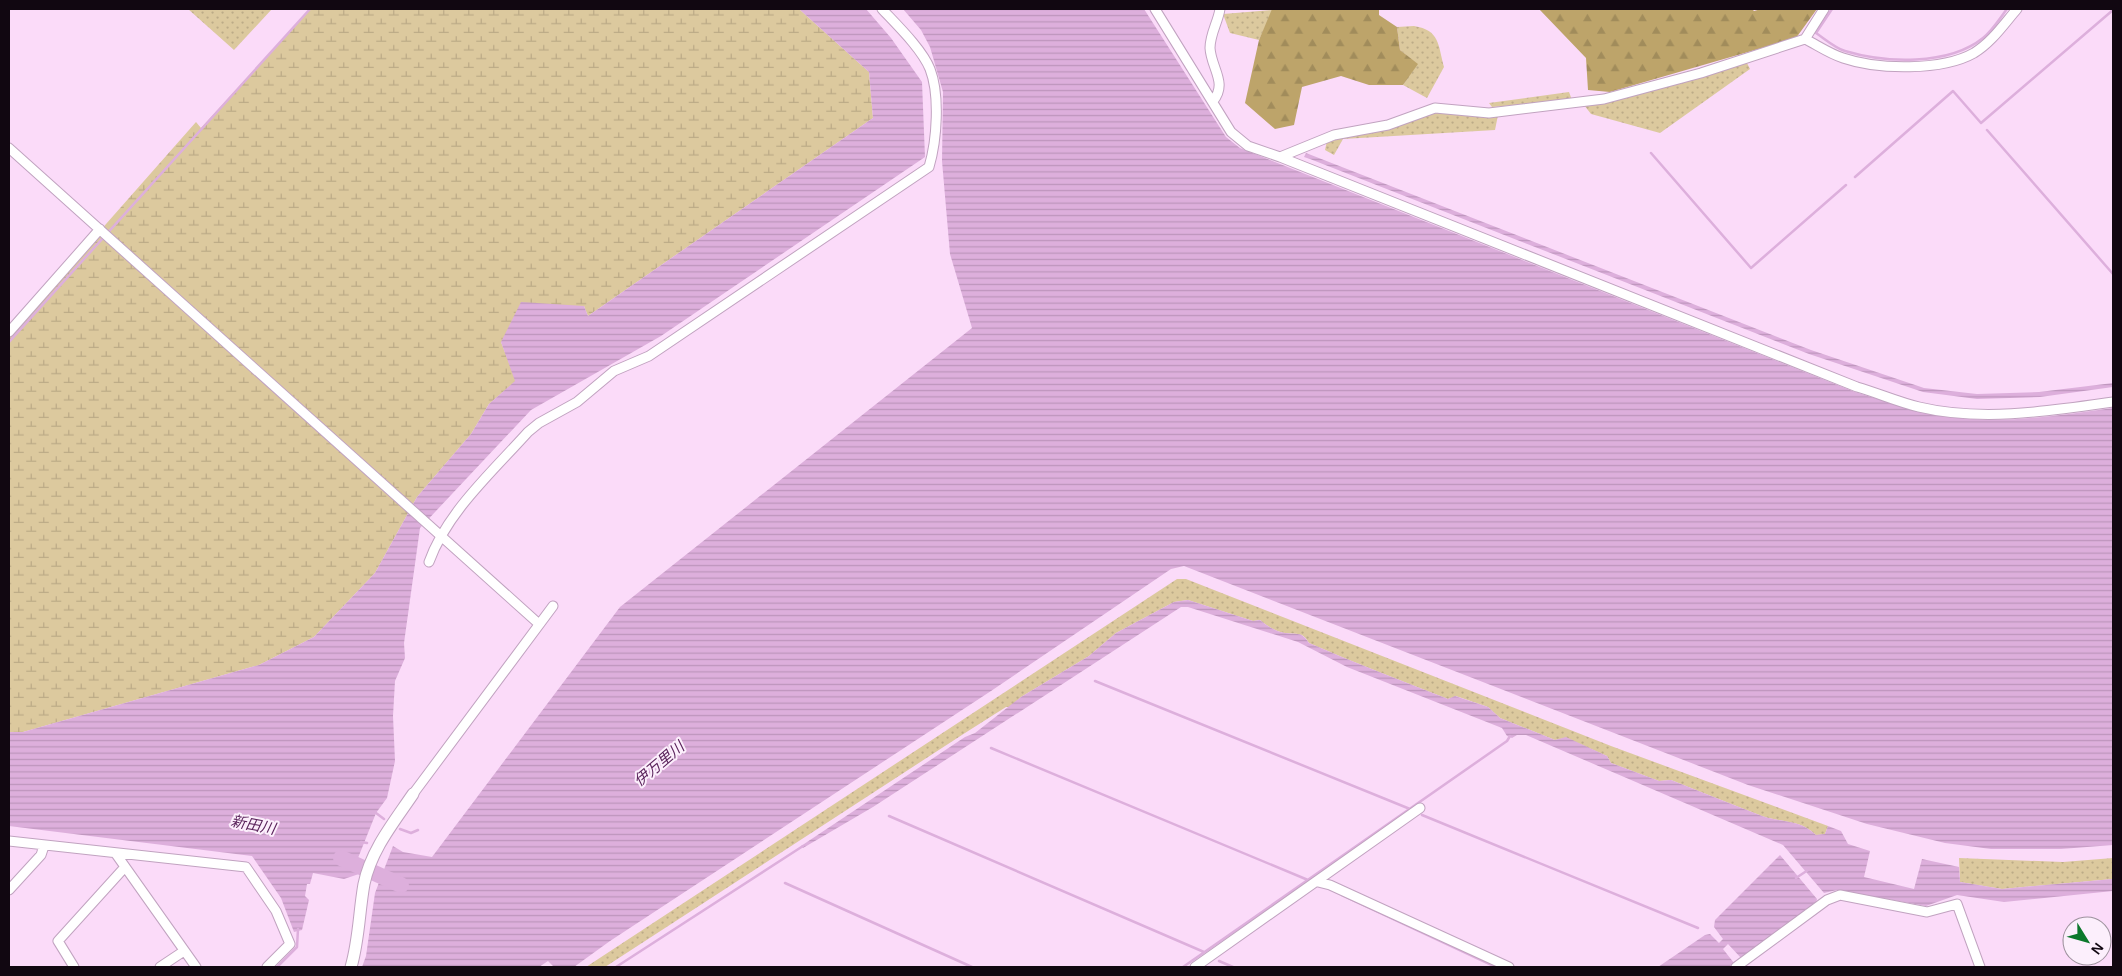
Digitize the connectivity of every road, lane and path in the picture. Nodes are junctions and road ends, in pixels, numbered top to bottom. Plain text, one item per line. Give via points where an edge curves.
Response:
1 (882, 9) edge
2 (1155, 9) edge
3 (1220, 9) edge
4 (1824, 9) edge
5 (2017, 9) edge
6 (1805, 39) junction
7 (1213, 101) junction
8 (9, 148) edge
9 (1280, 157) junction
10 (100, 229) junction
11 (9, 332) edge
12 (2113, 402) edge
13 (438, 532) junction
14 (429, 562) dead end
15 (553, 606) dead end
16 (539, 624) junction
17 (413, 794) joint
18 (1420, 808) dead end
19 (9, 842) edge
20 (44, 846) junction
21 (116, 854) junction
22 (125, 867) junction
23 (1318, 882) junction
24 (9, 890) edge
25 (184, 951) junction
26 (74, 967) edge
27 (160, 967) edge
28 (196, 967) edge
29 (267, 967) edge
30 (351, 967) edge
31 (1195, 967) edge
32 (1509, 967) edge
33 (1736, 967) edge
34 (1980, 967) edge

1 - 13 street via 929,68 936,93 933,153 929,167 649,356 614,371 577,402 539,423
2 - 7 street
3 - 7 street via 1211,40 1212,61 1220,79 1220,88
4 - 6 street
5 - 6 street via 1974,53 1944,65 1922,68 1842,58
6 - 9 street via 1701,73 1604,99 1489,113 1435,108 1388,125 1334,135
7 - 9 street via 1238,139
8 - 10 street
9 - 12 street via 1857,387 1920,407 1976,414 2041,412
10 - 11 street
10 - 13 street
13 - 14 street
13 - 16 street
15 - 16 street
16 - 17 street
17 - 30 street via 381,841 370,865 364,883 357,947
18 - 23 street
19 - 20 street
20 - 21 street
20 - 24 street via 41,855
21 - 22 street
21 - 29 street via 246,867 276,912 290,944
22 - 25 street
22 - 26 street via 58,941
23 - 31 street
23 - 32 street
25 - 27 street
25 - 28 street
33 - 34 street via 1827,900 1840,895 1927,912 1957,904

